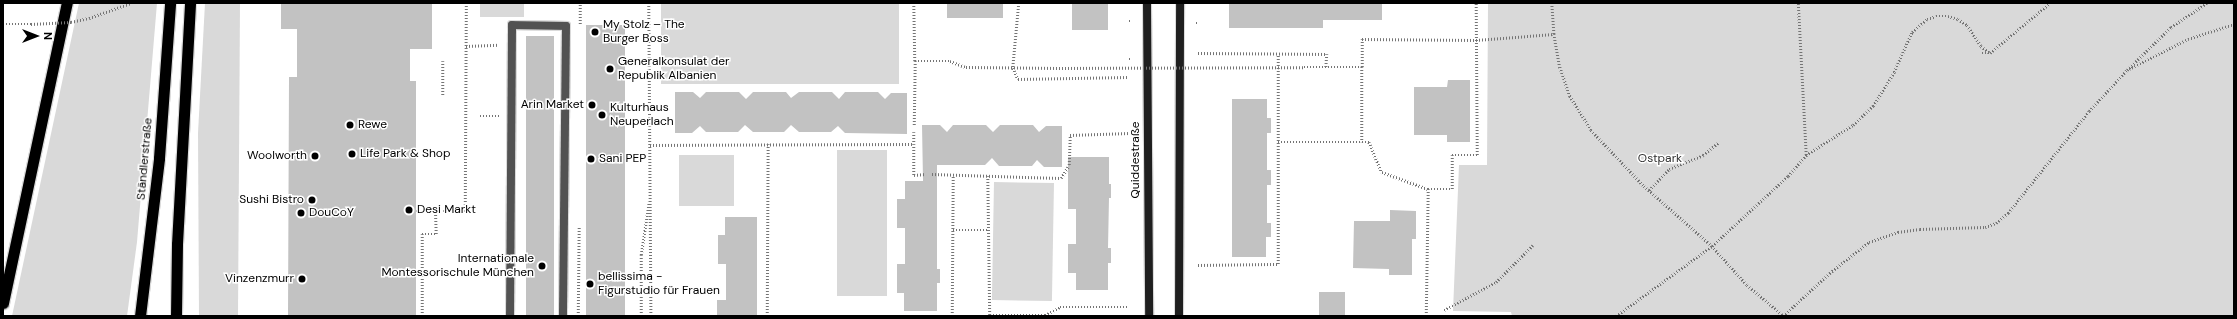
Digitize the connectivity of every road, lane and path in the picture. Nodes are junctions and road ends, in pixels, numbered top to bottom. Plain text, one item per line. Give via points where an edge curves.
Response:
1 (67, 3) edge
2 (131, 3) edge
3 (170, 3) edge
4 (190, 3) edge
5 (466, 3) edge
6 (649, 3) edge
7 (914, 3) edge
8 (1019, 3) edge
9 (1147, 3) edge
10 (1180, 3) edge
11 (1476, 3) edge
12 (1552, 3) edge
13 (1798, 3) edge
14 (2050, 3) edge
15 (2207, 3) edge
16 (3, 24) edge
17 (2234, 24) edge
18 (1554, 34) junction
19 (1476, 40) junction
20 (512, 45) junction
21 (466, 46) junction
22 (1990, 52) junction
23 (1198, 53) dead end
24 (1982, 53) dead end
25 (1278, 54) junction
26 (442, 61) dead end
27 (915, 61) junction
28 (1326, 67) junction
29 (1362, 67) junction
30 (1013, 68) junction
31 (2127, 70) junction
32 (1129, 77) dead end
33 (442, 96) dead end
34 (480, 116) dead end
35 (511, 116) junction
36 (914, 125) dead end
37 (914, 132) dead end
38 (1130, 133) dead end
39 (1278, 142) junction
40 (1362, 142) junction
41 (1719, 142) dead end
42 (768, 144) junction
43 (914, 144) junction
44 (650, 145) junction
45 (1806, 155) junction
46 (926, 174) dead end
47 (932, 174) dead end
48 (953, 175) junction
49 (988, 176) junction
50 (1428, 189) junction
51 (1649, 190) junction
52 (651, 194) junction
53 (416, 211) dead end
54 (435, 211) junction
55 (953, 230) junction
56 (989, 230) junction
57 (1533, 245) dead end
58 (1712, 246) junction
59 (12, 256) junction
60 (1198, 265) dead end
61 (3, 278) edge
62 (3, 303) edge
63 (1129, 307) dead end
64 (1444, 310) dead end
65 (140, 316) edge
66 (176, 316) edge
67 (422, 316) edge
68 (510, 316) edge
69 (563, 316) edge
70 (641, 316) edge
71 (651, 316) edge
72 (767, 316) edge
73 (952, 316) edge
74 (1023, 316) edge
75 (1149, 316) edge
76 (1179, 316) edge
77 (1426, 316) edge
78 (1616, 316) edge
79 (1783, 316) edge

1 - 59 highway
2 - 16 path, bridge via 71,22
3 - 65 highway, Ständlerstraße via 158,158
4 - 66 highway via 176,244
5 - 21 path
6 - 44 path
7 - 27 path
8 - 30 path
9 - 75 main road, Quiddestraße
10 - 76 main road
11 - 19 path
12 - 18 path
13 - 45 path
14 - 22 path
15 - 31 path via 2171,27
17 - 31 path via 2188,40
18 - 19 path
18 - 51 path via 1560,67 1578,112 1606,147
19 - 29 path via 1362,39
19 - 50 path via 1477,155 1452,156 1452,189
20 - 21 path
20 - 35 lane
20 - 69 lane via 512,25 566,26
21 - 54 path via 465,211
22 - 24 path
22 - 45 path via 1981,46 1967,25 1958,19 1936,16 1927,19 1912,32 1894,72 1873,106 1853,125
23 - 25 path
25 - 28 path via 1327,54
25 - 39 path
26 - 33 path
27 - 30 path via 950,61 966,67
27 - 36 path
28 - 29 path
28 - 30 path, bridge
29 - 40 path
30 - 32 path via 1018,79
31 - 79 path via 2089,111 2008,213 1996,223 1985,227 1898,232 1869,242 1832,271
34 - 35 path
35 - 68 lane
37 - 43 path
38 - 49 path via 1070,135 1069,165 1061,178
39 - 40 path
39 - 60 path via 1278,264
40 - 50 path via 1369,142 1382,172
41 - 51 path via 1703,155 1670,169
42 - 43 path
42 - 44 path
42 - 72 path
43 - 46 path via 914,175
44 - 52 path
45 - 58 path via 1788,176
47 - 48 path
48 - 49 path
48 - 55 path
49 - 56 path
50 - 77 path
51 - 58 path
52 - 70 path via 641,255
52 - 71 path
53 - 54 path
54 - 67 path via 436,234 422,234
55 - 56 path
55 - 73 path
56 - 74 path via 990,315
57 - 64 path via 1496,282
58 - 78 path
58 - 79 path via 1747,285
59 - 61 highway
59 - 62 highway
63 - 74 path via 1060,307 1045,315

